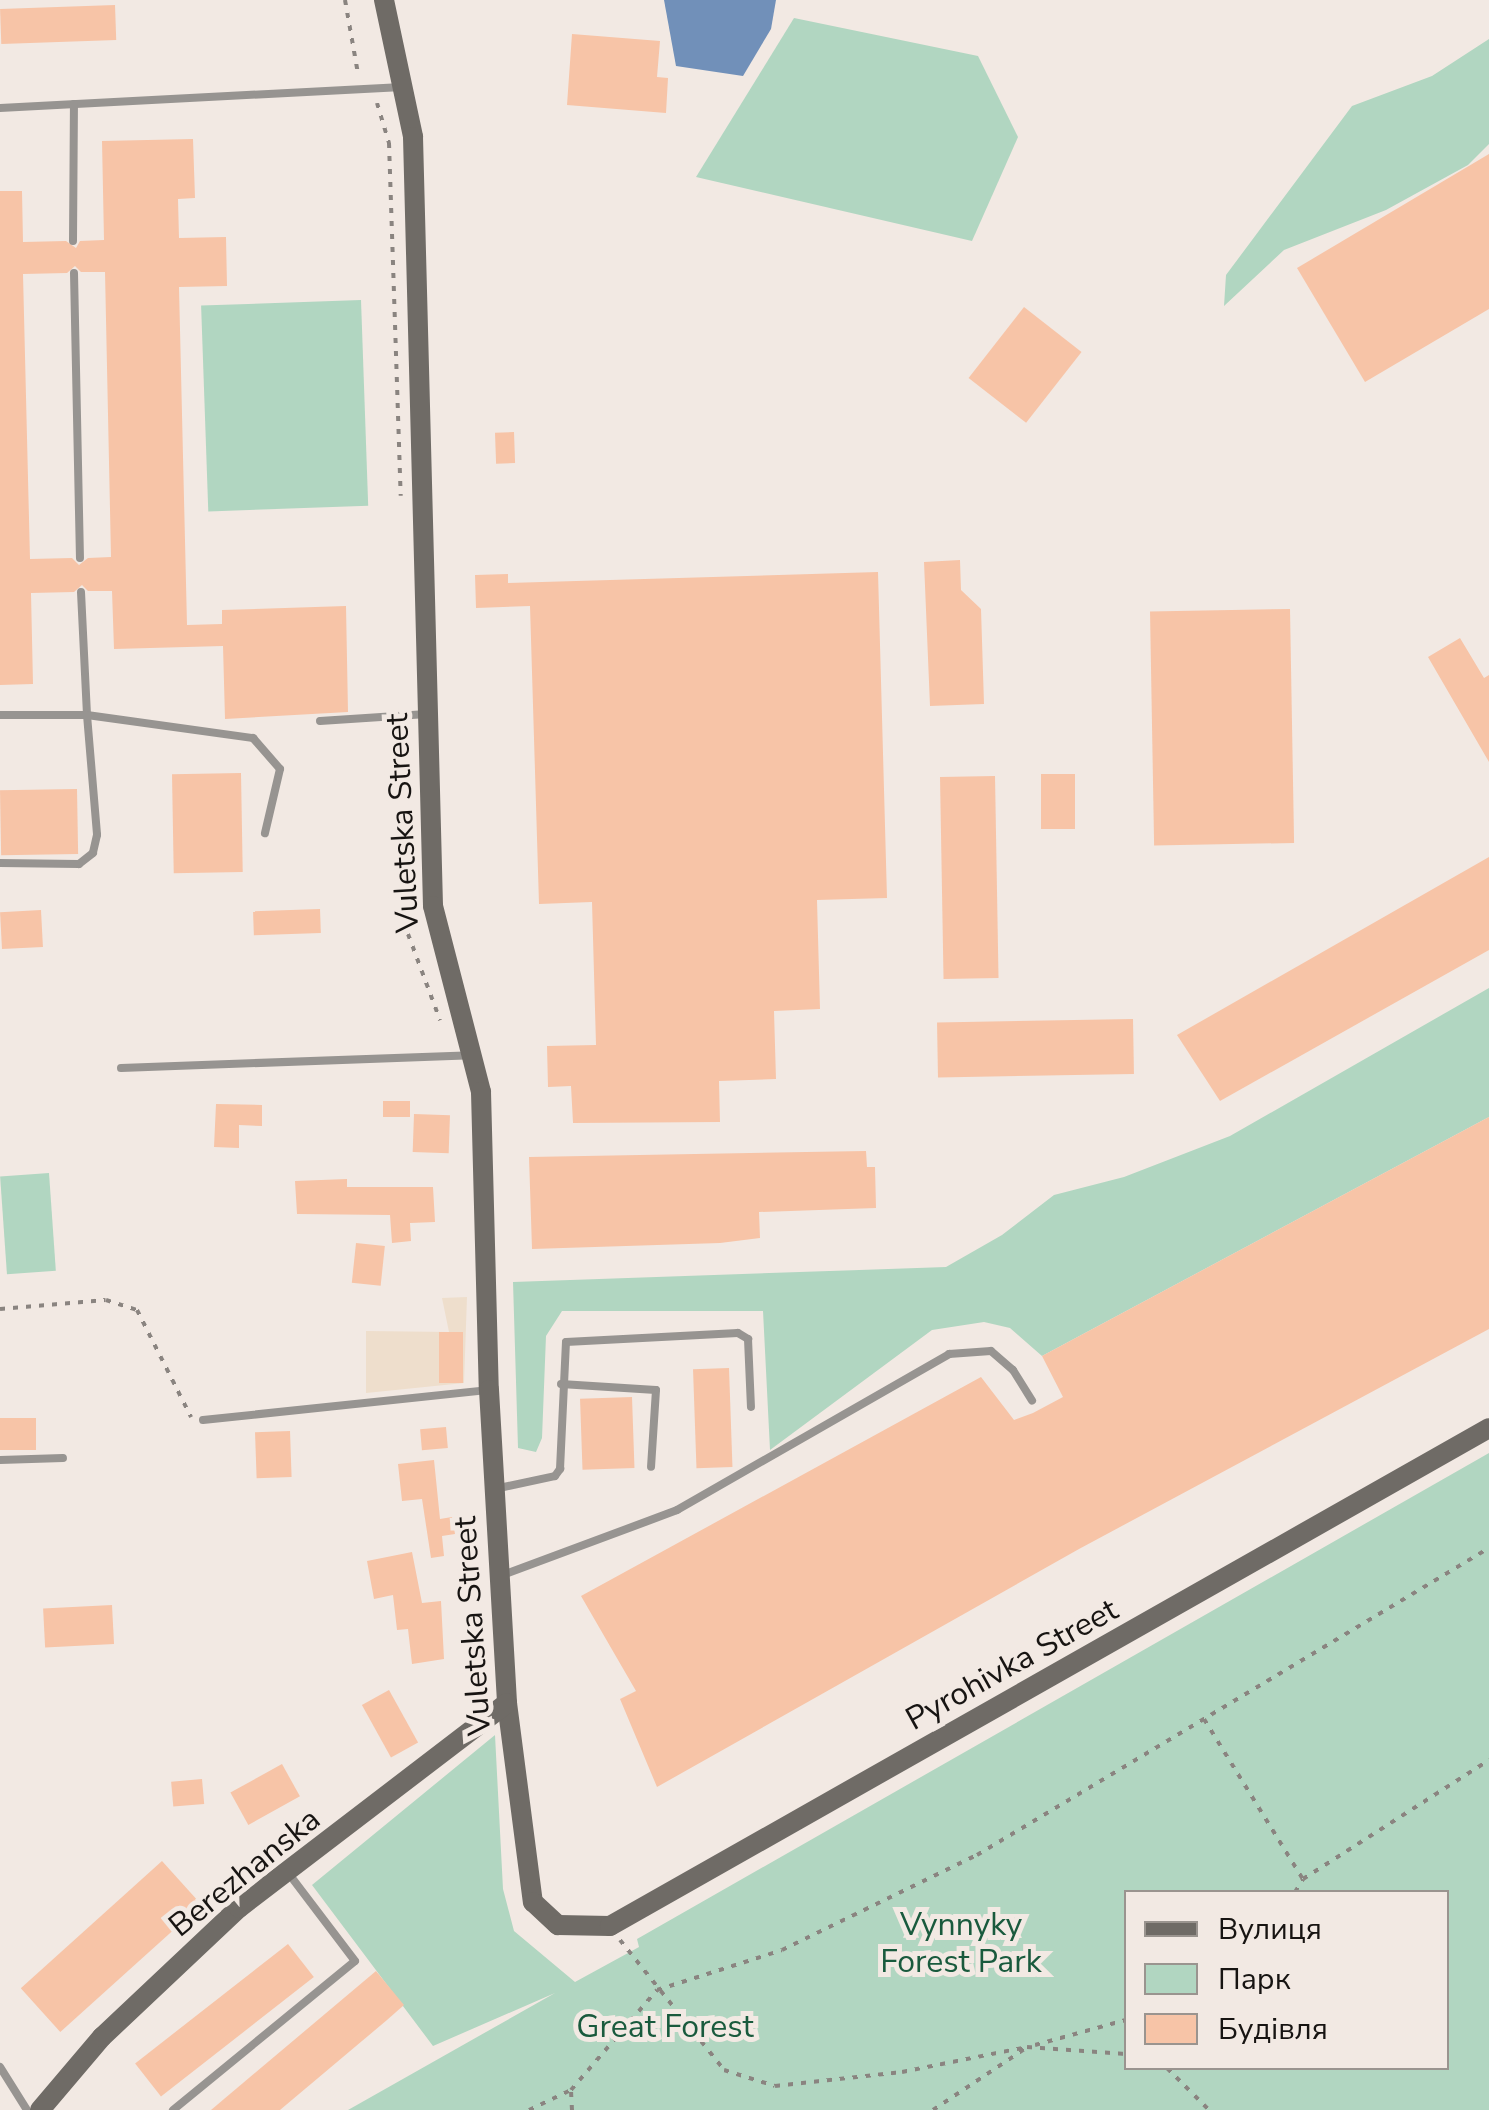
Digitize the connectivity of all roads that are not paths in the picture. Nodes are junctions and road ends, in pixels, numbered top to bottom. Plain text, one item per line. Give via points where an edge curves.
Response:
1 (384, 0) edge
2 (402, 88) junction
3 (74, 104) junction
4 (0, 108) edge
5 (73, 241) dead end
6 (74, 272) dead end
7 (80, 558) dead end
8 (81, 592) dead end
9 (427, 714) junction
10 (0, 716) edge
11 (87, 716) junction
12 (320, 721) dead end
13 (266, 833) dead end
14 (0, 863) edge
15 (476, 1054) junction
16 (121, 1068) dead end
17 (560, 1384) junction
18 (489, 1390) junction
19 (1032, 1402) dead end
20 (752, 1407) dead end
21 (198, 1421) road end
22 (1489, 1428) edge
23 (63, 1458) dead end
24 (0, 1460) edge
25 (651, 1466) dead end
26 (494, 1489) junction
27 (500, 1576) junction
28 (507, 1703) junction
29 (290, 1874) junction
30 (558, 1924) joint
31 (0, 2067) edge
32 (27, 2110) edge
33 (40, 2110) edge
34 (173, 2110) edge

1 - 2 street, Vuletska Street
2 - 3 lane
2 - 9 street, Vuletska Street via 413,137
3 - 4 lane
3 - 5 lane
6 - 7 lane
8 - 11 lane
9 - 12 lane
9 - 15 street, Vuletska Street via 438,943
10 - 11 lane
11 - 13 lane via 253,738 280,769
11 - 14 lane via 93,853 69,866
15 - 16 lane
15 - 18 street, Vuletska Street
17 - 20 lane via 566,1342 738,1333 748,1339
17 - 25 lane via 656,1390
17 - 26 lane via 560,1469 555,1476
18 - 21 lane
18 - 26 street, Vuletska Street
19 - 27 lane via 1013,1370 991,1351 949,1354 677,1510
22 - 30 street, Pyrohivka Street via 610,1926
23 - 24 lane
26 - 27 street, Vuletska Street
27 - 28 street, Vuletska Street
28 - 29 street, Berezhanska
28 - 30 street, Vuletska Street via 524,1876 532,1902
29 - 33 street, Berezhanska via 240,1908 102,2036
29 - 34 lane via 355,1962
31 - 32 lane

